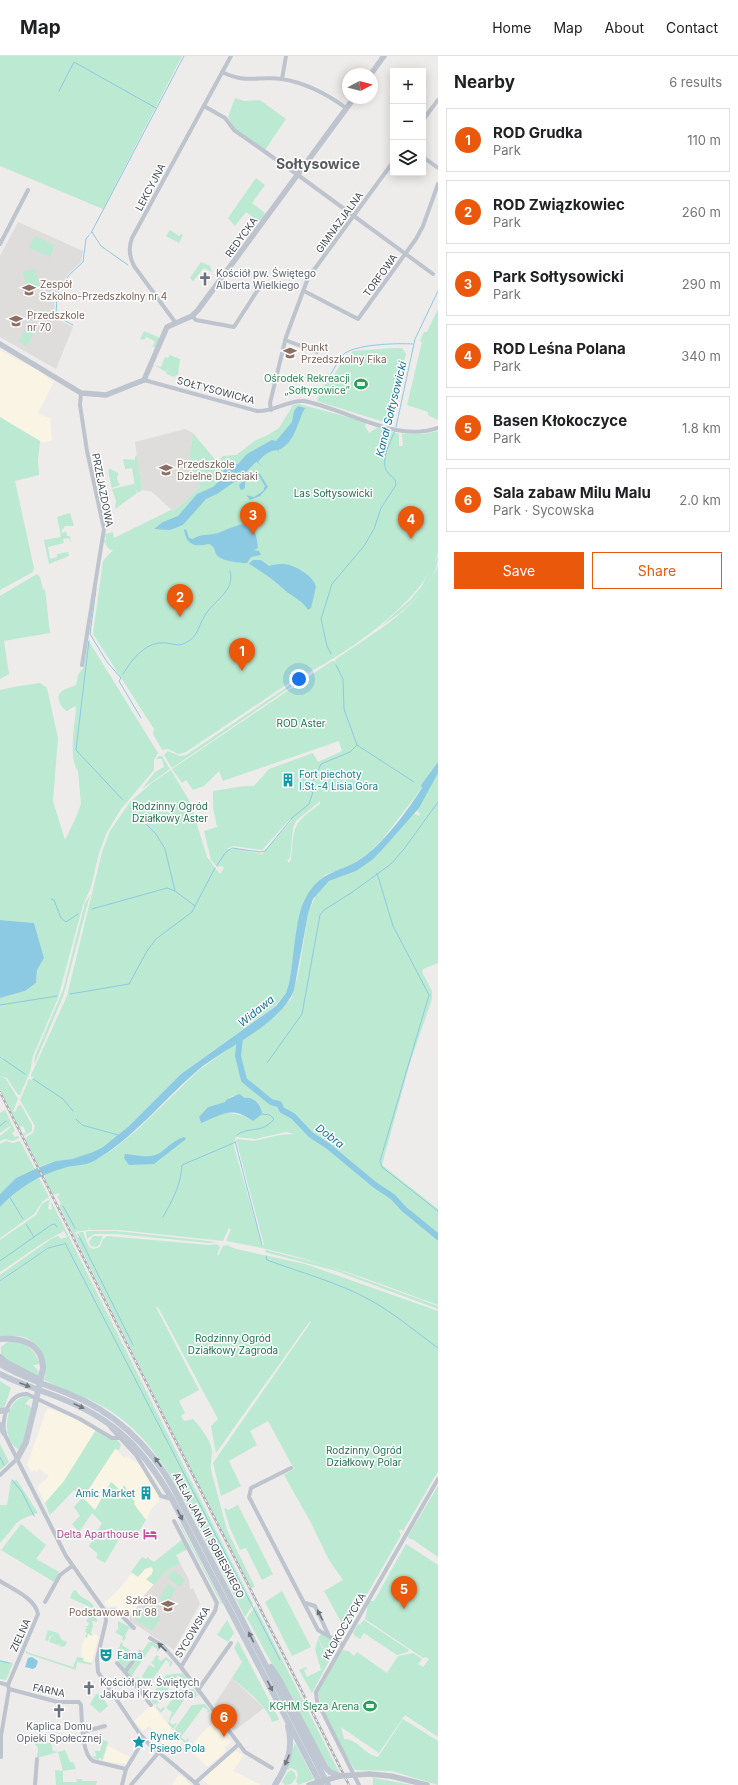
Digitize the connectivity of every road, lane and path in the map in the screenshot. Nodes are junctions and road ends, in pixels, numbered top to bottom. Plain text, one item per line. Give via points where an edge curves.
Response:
1 (231, 56) edge
2 (286, 56) edge
3 (384, 56) edge
4 (375, 68) edge
5 (222, 72) junction
6 (282, 79) junction
7 (438, 100) edge
8 (349, 104) edge
9 (204, 106) junction
10 (346, 108) junction
11 (426, 116) edge
12 (426, 159) edge
13 (390, 166) edge
14 (438, 168) edge
15 (298, 175) junction
16 (438, 184) edge
17 (28, 190) dead end
18 (354, 215) junction
19 (0, 244) edge
20 (406, 254) junction
21 (433, 274) dead end
22 (262, 286) dead end
23 (304, 291) junction
24 (192, 316) junction
25 (175, 322) junction
26 (285, 340) junction
27 (0, 344) edge
28 (317, 352) dead end
29 (144, 380) junction
30 (81, 394) junction
31 (271, 410) junction
32 (438, 428) edge
33 (82, 665) dead end
34 (9, 1339) junction
35 (0, 1340) edge
36 (0, 1345) edge
37 (0, 1357) edge
38 (0, 1364) edge
39 (0, 1374) edge
40 (57, 1389) junction
41 (7, 1410) junction
42 (0, 1411) edge
43 (105, 1420) junction
44 (0, 1425) edge
45 (4, 1433) junction
46 (119, 1438) junction
47 (13, 1450) junction
48 (23, 1450) junction
49 (17, 1459) junction
50 (291, 1468) dead end
51 (0, 1475) edge
52 (438, 1479) edge
53 (172, 1500) junction
54 (174, 1521) dead end
55 (72, 1566) junction
56 (0, 1581) edge
57 (45, 1602) dead end
58 (305, 1603) junction
59 (105, 1611) junction
60 (134, 1628) dead end
61 (328, 1634) junction
62 (150, 1638) dead end
63 (230, 1643) dead end
64 (342, 1644) junction
65 (258, 1650) junction
66 (140, 1652) dead end
67 (117, 1663) dead end
68 (181, 1666) junction
69 (125, 1672) junction
70 (0, 1683) edge
71 (8, 1687) junction
72 (198, 1690) junction
73 (151, 1705) dead end
74 (285, 1715) junction
75 (104, 1726) dead end
76 (83, 1732) junction
77 (239, 1744) junction
78 (138, 1749) dead end
79 (159, 1752) junction
80 (1, 1757) dead end
81 (37, 1759) dead end
82 (272, 1768) dead end
83 (126, 1769) junction
84 (340, 1776) junction
85 (196, 1784) edge
86 (35, 1785) edge
87 (122, 1785) edge
88 (131, 1785) edge
89 (275, 1785) edge
90 (309, 1785) edge
91 (321, 1785) edge
92 (328, 1785) edge
93 (359, 1785) edge
94 (426, 1785) edge

1 - 5 street, LEKCYJNA
2 - 6 street
3 - 4 street
5 - 6 street via 239,79
5 - 9 street, LEKCYJNA
6 - 10 street via 314,89
7 - 11 street
8 - 10 street, REDYCKA
9 - 15 street via 225,118 234,130
9 - 25 street, LEKCYJNA via 129,246 134,266
10 - 15 street, REDYCKA
12 - 14 street
13 - 18 street, GIMNAZJALNA
15 - 18 street
15 - 24 street, REDYCKA
16 - 20 street, TORFOWA via 423,226
17 - 19 street
18 - 20 street
18 - 23 street, GIMNAZJALNA via 308,278
20 - 21 street
20 - 23 street, TORFOWA via 358,319
22 - 24 street via 234,327 196,320
23 - 26 street, GIMNAZJALNA
24 - 25 street
25 - 29 street via 167,327
26 - 28 street
26 - 31 street, GIMNAZJALNA via 270,403
27 - 30 street
29 - 30 street via 106,395
29 - 31 street, SOŁTYSOWICKA via 257,411
30 - 33 street, PRZEJAZDOWA via 80,405 87,451 104,529
31 - 32 street, SOŁTYSOWICKA via 304,401 392,429 417,433
34 - 35 main road
34 - 36 main road
34 - 48 main road, bridge via 24,1340 34,1346 41,1356 43,1368
37 - 40 main road
38 - 40 main road, ALEJA JANA III SOBIESKIEGO via 20,1375
39 -> 43 main road, ALEJA JANA III SOBIESKIEGO via 78,1405
65 -> 40 main road, ALEJA JANA III SOBIESKIEGO via 174,1488 153,1455 137,1436 113,1417 92,1404
41 - 42 main road
41 - 45 street via 3,1422
41 - 46 street via 14,1398 27,1394 80,1419 112,1438
43 - 46 street
43 - 53 main road, ALEJA JANA III SOBIESKIEGO via 142,1452
44 - 45 main road
45 - 47 street
46 - 53 street via 143,1465 161,1496
47 - 48 street
47 - 49 street
48 - 49 main road
49 - 51 street
49 - 55 street
50 - 58 street via 251,1488 249,1495
52 - 64 street, KŁOKOCZYCKA
53 -> 74 main road, ALEJA JANA III SOBIESKIEGO
54 - 68 street, SYCOWSKA via 217,1603 215,1611
55 - 57 street via 60,1575
55 - 59 street
56 - 71 street, ZIELNA via 31,1601 36,1606 38,1614
58 - 61 street via 318,1630
61 -> 58 street via 315,1606
59 - 60 street via 117,1611
59 - 79 street via 106,1621 96,1659 97,1669 135,1728
61 - 64 street
68 -> 62 street via 162,1646
63 - 72 street
64 - 93 street, KŁOKOCZYCKA via 316,1689 316,1697
65 - 84 main road via 280,1682 325,1768
65 - 92 main road, ALEJA JANA III SOBIESKIEGO
66 - 69 street
67 - 69 street
68 - 72 street, SYCOWSKA
69 - 73 street
70 - 71 street
71 - 76 street, FARNA via 58,1702 78,1702
71 - 80 street, ZIELNA
72 - 77 street, SYCOWSKA
74 -> 89 main road via 290,1735 290,1751
74 - 91 main road, ALEJA JANA III SOBIESKIEGO
75 - 76 street
76 - 83 street via 86,1753 90,1760
77 - 82 street, SYCOWSKA via 245,1752
77 - 85 street
78 - 83 street
79 - 85 street
79 - 88 street
81 - 86 street
83 - 87 street
84 - 90 street, bridge
84 - 94 street, bridge via 391,1776

